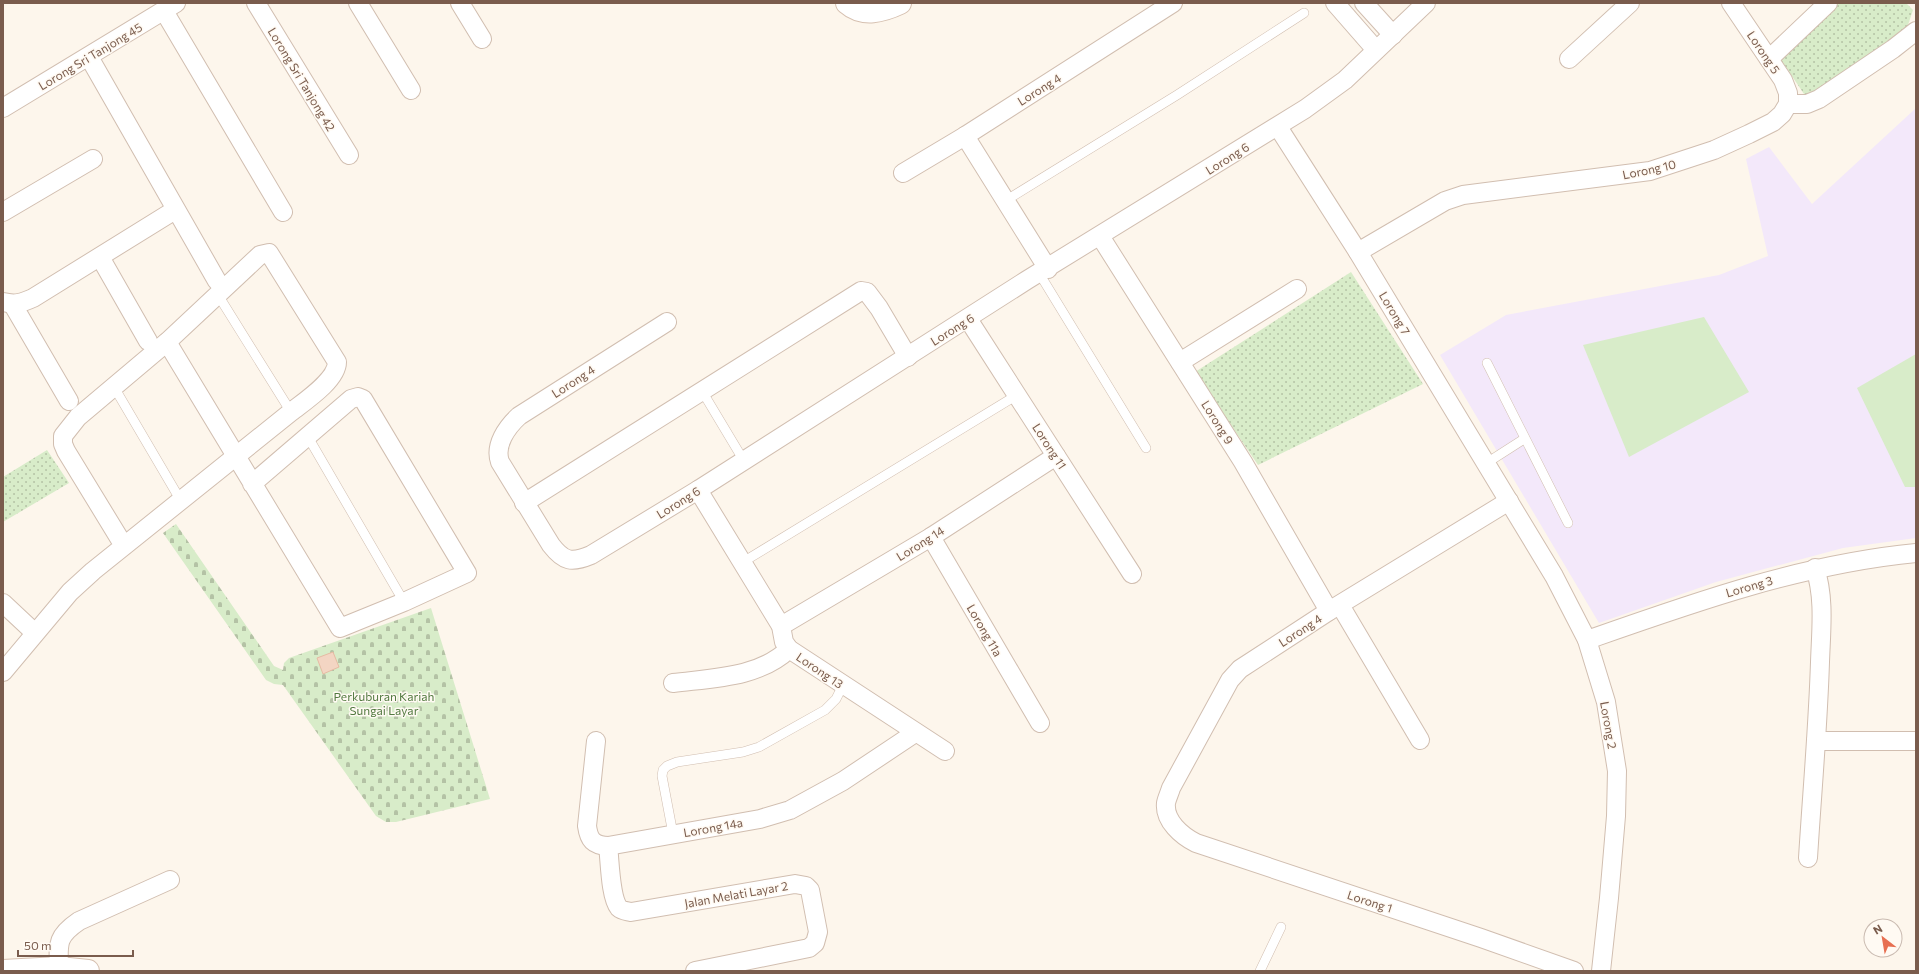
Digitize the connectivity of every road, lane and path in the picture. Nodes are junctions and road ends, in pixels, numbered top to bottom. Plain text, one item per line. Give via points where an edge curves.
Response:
1 (256, 3) edge
2 (358, 3) edge
3 (460, 3) edge
4 (847, 3) edge
5 (900, 3) edge
6 (1173, 3) edge
7 (1335, 3) edge
8 (1364, 3) edge
9 (1426, 3) edge
10 (1630, 3) edge
11 (1731, 3) edge
12 (1828, 3) edge
13 (170, 7) edge
14 (1304, 13) dead end
15 (1916, 31) edge
16 (1393, 35) junction
17 (482, 40) dead end
18 (1376, 50) junction
19 (89, 57) junction
20 (1569, 59) dead end
21 (1769, 59) junction
22 (411, 90) dead end
23 (1788, 104) junction
24 (3, 108) edge
25 (1278, 126) junction
26 (965, 136) junction
27 (349, 155) dead end
28 (93, 159) dead end
29 (903, 173) dead end
30 (1006, 201) junction
31 (175, 210) junction
32 (3, 212) edge
33 (283, 212) dead end
34 (1100, 236) junction
35 (1358, 252) junction
36 (100, 257) junction
37 (1043, 271) junction
38 (217, 288) junction
39 (1297, 289) dead end
40 (8, 304) edge
41 (968, 319) junction
42 (667, 322) dead end
43 (148, 341) dead end
44 (166, 342) junction
45 (908, 357) junction
46 (1180, 362) junction
47 (1487, 363) dead end
48 (114, 387) junction
49 (702, 392) junction
50 (1017, 395) junction
51 (69, 400) dead end
52 (291, 412) junction
53 (308, 437) junction
54 (1524, 439) junction
55 (1146, 448) dead end
56 (498, 456) joint
57 (1056, 456) junction
58 (235, 457) junction
59 (744, 461) junction
60 (1485, 464) junction
61 (252, 484) junction
62 (698, 490) junction
63 (181, 501) junction
64 (1509, 502) junction
65 (524, 503) junction
66 (1568, 523) dead end
67 (931, 537) junction
68 (124, 546) junction
69 (1916, 552) edge
70 (743, 562) junction
71 (1815, 568) junction
72 (1132, 574) dead end
73 (404, 602) junction
74 (3, 603) edge
75 (1334, 608) junction
76 (781, 626) junction
77 (35, 633) junction
78 (1588, 640) junction
79 (789, 649) junction
80 (3, 672) edge
81 (673, 683) dead end
82 (843, 685) junction
83 (1040, 723) dead end
84 (915, 733) junction
85 (1420, 740) dead end
86 (596, 741) dead end
87 (1816, 741) junction
88 (1916, 741) edge
89 (945, 751) dead end
90 (1171, 821) joint
91 (673, 834) junction
92 (608, 846) junction
93 (1808, 858) dead end
94 (170, 880) dead end
95 (1281, 927) dead end
96 (75, 970) edge
97 (3, 971) edge
98 (695, 971) edge
99 (1260, 971) edge
100 (1574, 971) edge
101 (1601, 971) edge

1 - 27 street, Lorong Sri Tanjong 42
2 - 22 street
3 - 17 street
4 - 5 street via 868,12 885,11
6 - 26 street, Lorong 4
7 - 18 street
8 - 16 street
9 - 16 street, Lorong 6
10 - 20 street
11 - 21 street, Lorong 5
12 - 21 street
13 - 19 street, Lorong Sri Tanjong 45
13 - 33 street
14 - 30 lane
15 - 23 street via 1819,99 1808,104
16 - 18 street, Lorong 6
18 - 25 street, Lorong 6 via 1345,80
19 - 24 street, Lorong Sri Tanjong 45
19 - 31 street
21 - 23 street, Lorong 5 via 1783,80 1788,92
23 - 35 street, Lorong 10 via 1773,122 1750,134 1714,150 1656,169 1463,196 1445,201
25 - 34 street, Lorong 6
25 - 35 street, Lorong 7
26 - 29 street, Lorong 4
26 - 30 street
28 - 32 street
30 - 37 street
31 - 36 street
31 - 38 street
34 - 37 street, Lorong 6
34 - 46 street, Lorong 9
35 - 60 street, Lorong 7
36 - 40 street via 33,298 23,303
36 - 43 street
37 - 41 street, Lorong 6
37 - 55 lane
38 - 44 street
38 - 52 lane
38 - 52 street via 260,255 269,253 337,362 337,369 330,378
39 - 46 street
40 - 51 street
41 - 45 street, Lorong 6
41 - 50 street, Lorong 11
42 - 56 street, Lorong 4 via 519,416 506,429
44 - 48 street
44 - 58 street
45 - 49 street via 879,308 867,292 861,291
45 - 59 street, Lorong 6
46 - 75 street, Lorong 9
47 - 54 lane
48 - 63 lane
48 - 68 street via 68,428 63,436 63,444
49 - 59 lane
49 - 65 street
50 - 57 street, Lorong 11
50 - 70 lane
52 - 58 street
53 - 61 street
53 - 73 lane
53 - 73 street via 351,399 364,399 466,570 465,574
54 - 60 lane
54 - 66 lane
56 - 65 street, Lorong 6
57 - 67 street, Lorong 14
57 - 72 street, Lorong 11
58 - 61 street
58 - 63 street
59 - 62 street, Lorong 6
60 - 64 street, Lorong 7
61 - 73 street via 340,628
62 - 65 street, Lorong 6 via 579,560 568,560 559,555
62 - 70 street, Lorong 13
63 - 68 street
64 - 75 street, Lorong 4
64 - 78 street, Lorong 2 via 1554,576
67 - 76 street, Lorong 14
67 - 83 street, Lorong 11a
68 - 77 street via 70,592
69 - 71 street, Lorong 3
70 - 76 street, Lorong 13
71 - 78 street, Lorong 3 via 1698,601
71 - 87 street via 1822,614
74 - 77 street
75 - 85 street, Lorong 9
75 - 90 street, Lorong 4 via 1234,674 1171,788 1166,802
76 - 79 street, Lorong 13 via 784,642
77 - 80 street
78 - 101 street, Lorong 2 via 1606,702 1617,771 1616,816
79 - 81 street via 781,657 752,671
79 - 82 street, Lorong 13
82 - 84 street, Lorong 13
82 - 91 lane via 836,699 825,710 759,747 667,766 662,776
84 - 89 street, Lorong 13
84 - 91 street, Lorong 14a via 843,781 790,810 760,819
86 - 92 street via 586,826 591,841
87 - 88 street
87 - 93 street
90 - 100 street, Lorong 1 via 1181,834 1196,843
91 - 92 street, Lorong 14a
92 - 98 street, Jalan Melati Layar 2 via 614,896 623,911 631,912 795,884 806,886 810,890 818,932 815,943 809,948
94 - 96 street via 79,921 62,934 58,946
95 - 99 lane
96 - 97 street

